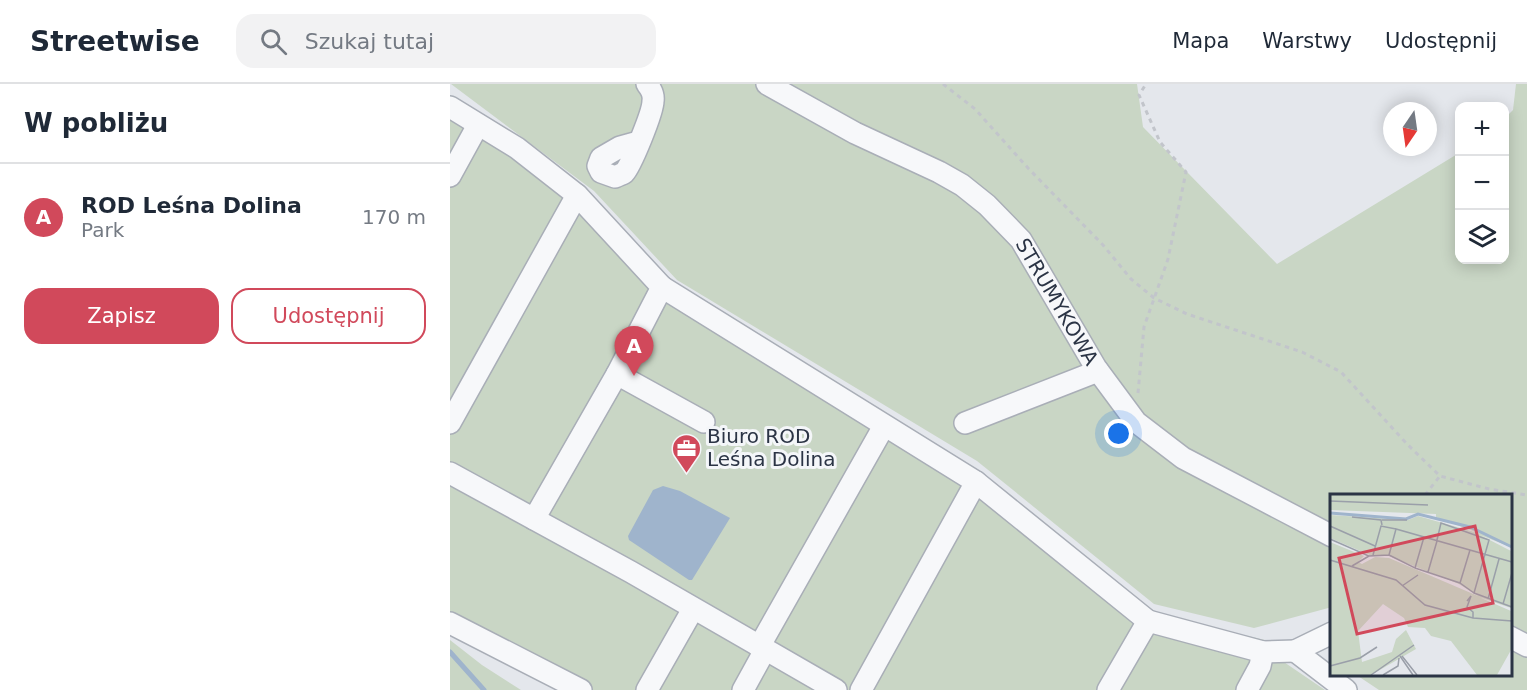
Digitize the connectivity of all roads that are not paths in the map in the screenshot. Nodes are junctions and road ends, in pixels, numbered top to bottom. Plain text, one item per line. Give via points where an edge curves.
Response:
1 (647, 84) edge
2 (767, 84) edge
3 (450, 107) edge
4 (478, 125) junction
5 (638, 142) dead end
6 (450, 176) edge
7 (577, 195) junction
8 (662, 287) junction
9 (1098, 371) junction
10 (617, 374) junction
11 (704, 422) dead end
12 (450, 423) edge
13 (966, 423) dead end
14 (884, 426) junction
15 (450, 473) edge
16 (976, 482) junction
17 (534, 519) junction
18 (1330, 535) edge
19 (693, 609) junction
20 (1148, 621) junction
21 (450, 623) edge
22 (1330, 634) edge
23 (1512, 638) edge
24 (1527, 646) edge
25 (762, 649) junction
26 (1295, 651) junction
27 (1263, 652) junction
28 (581, 690) edge
29 (647, 690) edge
30 (743, 690) edge
31 (836, 690) edge
32 (861, 690) edge
33 (1108, 690) edge
34 (1247, 690) edge
35 (1346, 690) edge

1 - 5 street via 654,100
2 - 9 street, STRUMYKOWA via 855,133 962,185 987,205 1021,240
3 - 4 street
4 - 6 street
4 - 7 street via 518,148
7 - 8 street
7 - 12 street
8 - 10 street
8 - 14 street
9 - 13 street
9 - 18 street, STRUMYKOWA via 1136,422 1183,458
10 - 11 street
10 - 17 street
14 - 16 street
14 - 25 street
15 - 17 street
16 - 20 street
16 - 32 street
17 - 19 street
19 - 25 street
19 - 29 street
20 - 27 street
20 - 33 street
21 - 28 street
22 - 26 street
23 - 24 street
25 - 30 street
25 - 31 street
26 - 27 street
26 - 35 street
27 - 34 street

